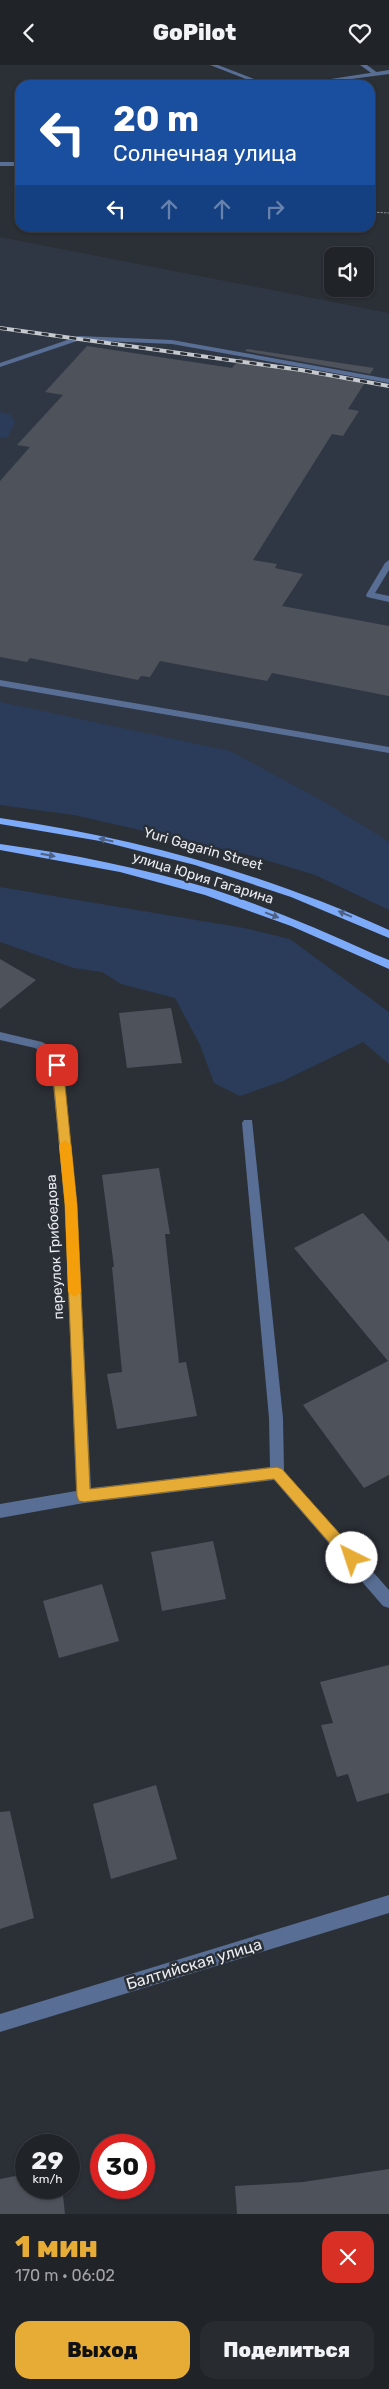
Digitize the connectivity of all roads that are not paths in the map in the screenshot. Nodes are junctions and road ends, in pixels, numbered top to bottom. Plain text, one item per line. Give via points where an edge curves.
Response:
1 (213, 65) edge
2 (363, 65) edge
3 (389, 73) edge
4 (376, 74) junction
5 (253, 80) edge
6 (332, 80) edge
7 (0, 164) edge
8 (15, 164) edge
9 (0, 365) edge
10 (389, 381) edge
11 (389, 563) edge
12 (389, 599) edge
13 (0, 683) edge
14 (389, 749) edge
15 (0, 821) edge
16 (0, 847) edge
17 (389, 934) edge
18 (389, 965) edge
19 (0, 1036) edge
20 (248, 1123) dead end
21 (277, 1473) junction
22 (84, 1496) junction
23 (0, 1511) edge
24 (389, 1601) edge
25 (389, 1905) edge
26 (0, 2023) edge

1 - 5 street
2 - 4 street
3 - 4 street
4 - 6 street
7 - 8 street
9 - 10 street via 79,338 172,342
11 - 12 street via 370,595
13 - 14 street
17 -> 15 main road, Yuri Gagarin Street via 293,892 242,874 159,851
16 -> 18 main road, улица Юрия Гагарина via 151,876 237,901
19 - 22 street, переулок Грибоедова via 38,1045 52,1053 57,1065 71,1205
20 - 21 street via 276,1418
21 - 22 street
21 - 24 street
22 - 23 street
25 - 26 street, Балтийская улица

